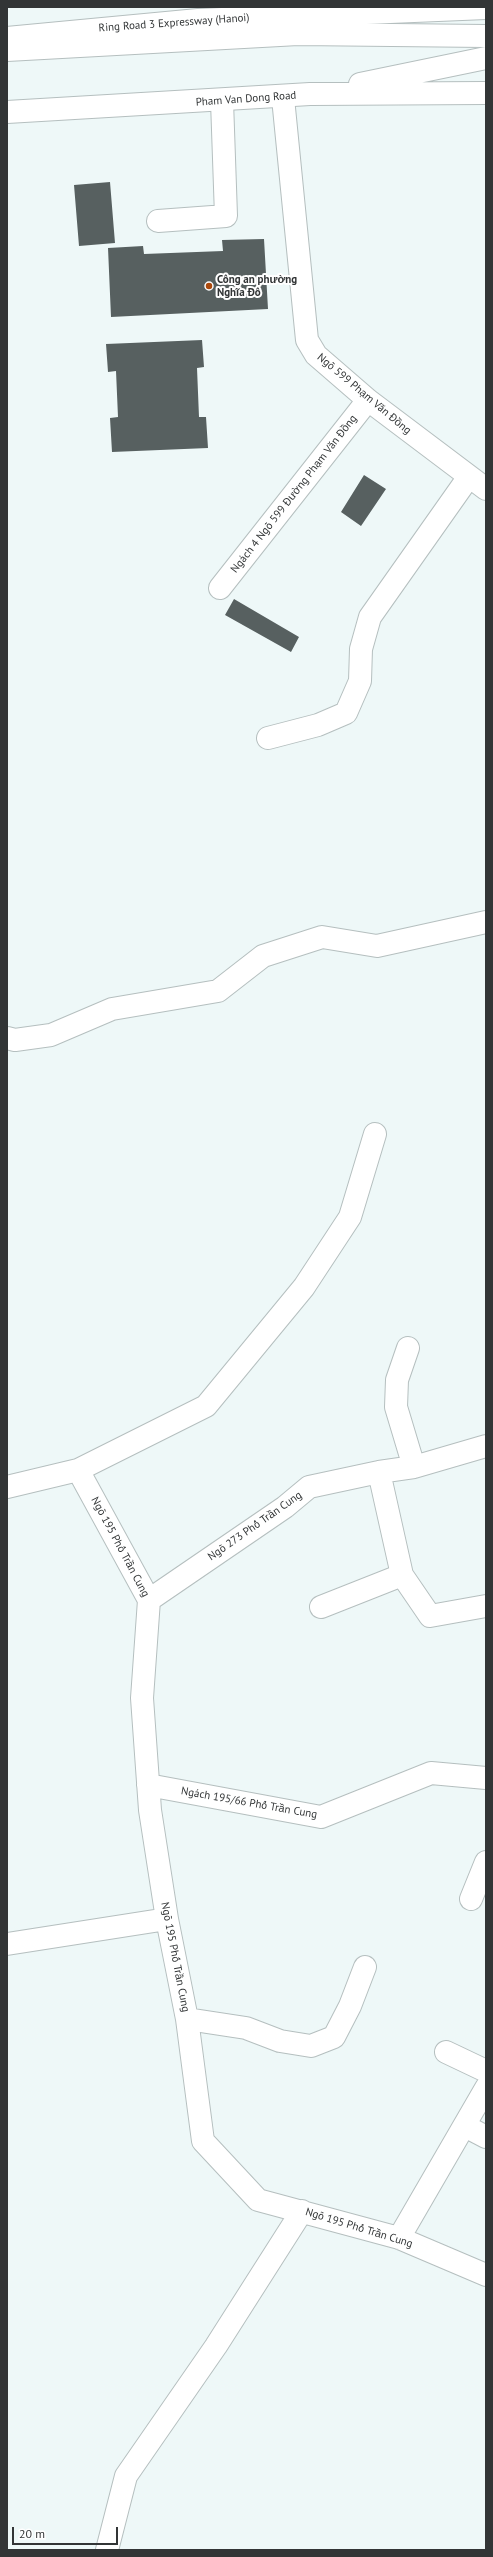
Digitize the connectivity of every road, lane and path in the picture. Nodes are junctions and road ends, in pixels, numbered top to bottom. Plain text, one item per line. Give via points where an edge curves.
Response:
1 (480, 8) edge
2 (486, 36) edge
3 (7, 38) edge
4 (7, 50) edge
5 (486, 58) edge
6 (486, 93) edge
7 (310, 94) junction
8 (283, 98) junction
9 (222, 101) junction
10 (7, 112) edge
11 (158, 221) dead end
12 (368, 400) junction
13 (468, 478) junction
14 (486, 490) edge
15 (220, 588) dead end
16 (268, 738) dead end
17 (486, 922) edge
18 (7, 1038) edge
19 (375, 1134) dead end
20 (408, 1348) dead end
21 (486, 1446) edge
22 (414, 1468) junction
23 (78, 1470) junction
24 (379, 1472) junction
25 (7, 1487) edge
26 (402, 1575) junction
27 (149, 1600) junction
28 (486, 1606) edge
29 (321, 1608) dead end
30 (486, 1778) edge
31 (148, 1785) junction
32 (486, 1862) edge
33 (471, 1899) dead end
34 (166, 1919) junction
35 (7, 1944) edge
36 (365, 1967) dead end
37 (187, 2019) junction
38 (446, 2052) dead end
39 (486, 2071) edge
40 (486, 2088) edge
41 (465, 2126) junction
42 (486, 2137) edge
43 (302, 2211) junction
44 (399, 2238) junction
45 (486, 2274) edge
46 (107, 2550) edge

1 - 3 main road, Ring Road 3 Expressway (Hanoi) via 198,20
2 - 4 main road via 298,34
5 - 7 main road
6 - 7 main road, Pham Van Dong Road
7 - 8 main road, Pham Van Dong Road
8 - 9 main road, Pham Van Dong Road
8 - 12 main road, Ngõ 599 Phạm Văn Đồng via 307,340 316,355
9 - 10 main road, Pham Van Dong Road
9 - 11 main road via 226,216
12 - 13 main road, Ngõ 599 Phạm Văn Đồng
12 - 15 main road, Ngách 4 Ngõ 599 Đường Phạm Văn Đồng
13 - 14 main road, Ngõ 599 Phạm Văn Đồng
13 - 16 main road via 370,617 361,649 360,681 346,713 318,725
17 - 18 main road via 377,946 322,937 263,956 218,991 112,1009 51,1035 15,1040
19 - 23 main road via 350,1216 304,1287 206,1406
20 - 22 main road via 397,1380 396,1407
21 - 22 main road, Ngõ 273 Phố Trần Cung
22 - 24 main road, Ngõ 273 Phố Trần Cung
23 - 25 main road
23 - 27 main road, Ngõ 195 Phố Trần Cung
24 - 26 main road
24 - 27 main road, Ngõ 273 Phố Trần Cung via 309,1487 285,1507
26 - 28 main road via 430,1616
26 - 29 main road
27 - 31 main road, Ngõ 195 Phố Trần Cung via 142,1698
30 - 31 main road, Ngách 195/66 Phố Trần Cung via 430,1773 321,1817
31 - 34 main road, Ngõ 195 Phố Trần Cung
32 - 33 main road
34 - 35 main road
34 - 37 main road, Ngõ 195 Phố Trần Cung
36 - 37 main road via 350,2006 334,2037 311,2046 280,2041 246,2028
37 - 43 main road, Ngõ 195 Phố Trần Cung via 204,2141 258,2200
38 - 39 main road
40 - 41 main road
41 - 42 main road
41 - 44 main road
43 - 44 main road, Ngõ 195 Phố Trần Cung
43 - 46 main road via 216,2346 126,2476
44 - 45 main road, Ngõ 195 Phố Trần Cung

